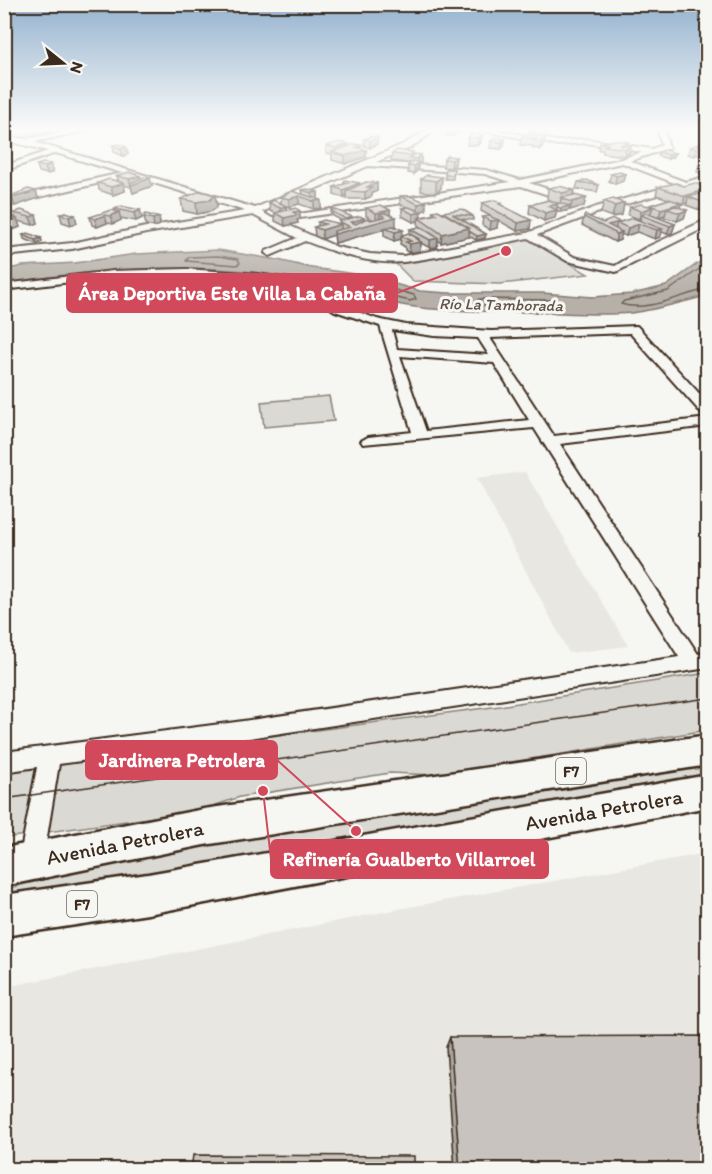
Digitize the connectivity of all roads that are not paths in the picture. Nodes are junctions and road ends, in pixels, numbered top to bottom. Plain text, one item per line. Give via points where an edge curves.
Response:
1 (84, 184) edge
2 (167, 184) edge
3 (318, 184) edge
4 (518, 184) edge
5 (525, 184) edge
6 (687, 184) joint
7 (708, 193) edge
8 (578, 201) edge
9 (4, 202) edge
10 (588, 205) dead end
11 (599, 208) junction
12 (254, 212) junction
13 (267, 220) junction
14 (708, 222) edge
15 (529, 235) junction
16 (305, 238) junction
17 (4, 253) edge
18 (270, 254) dead end
19 (4, 287) edge
20 (385, 325) junction
21 (481, 334) junction
22 (392, 352) junction
23 (499, 360) junction
24 (708, 412) edge
25 (708, 422) edge
26 (539, 423) junction
27 (420, 435) junction
28 (368, 441) dead end
29 (551, 441) junction
30 (700, 661) edge
31 (708, 750) edge
32 (50, 755) junction
33 (4, 762) edge
34 (708, 791) edge
35 (13, 862) edge
36 (9, 917) edge

1 - 9 street
2 - 12 street
3 - 12 street
4 - 13 street
5 - 8 street
6 - 7 street
6 - 11 street
10 - 11 street
11 - 15 street
12 - 13 street
12 - 17 street via 72,246
13 - 16 street
14 - 15 street via 616,269 571,259
15 - 16 street via 403,259 334,249
16 - 18 street
19 - 20 street via 122,273 220,273 296,283 357,316
20 - 21 street
20 - 22 street
21 - 23 street
21 - 24 street via 633,329
22 - 23 street
22 - 27 street
23 - 26 street
25 - 29 street
26 - 27 street
26 - 29 street
27 - 28 street
29 - 30 street
30 - 32 street
31 - 35 highway, Avenida Petrolera / F7 via 204,827
32 - 33 street
32 - 35 street
34 - 36 highway, Avenida Petrolera / F7

